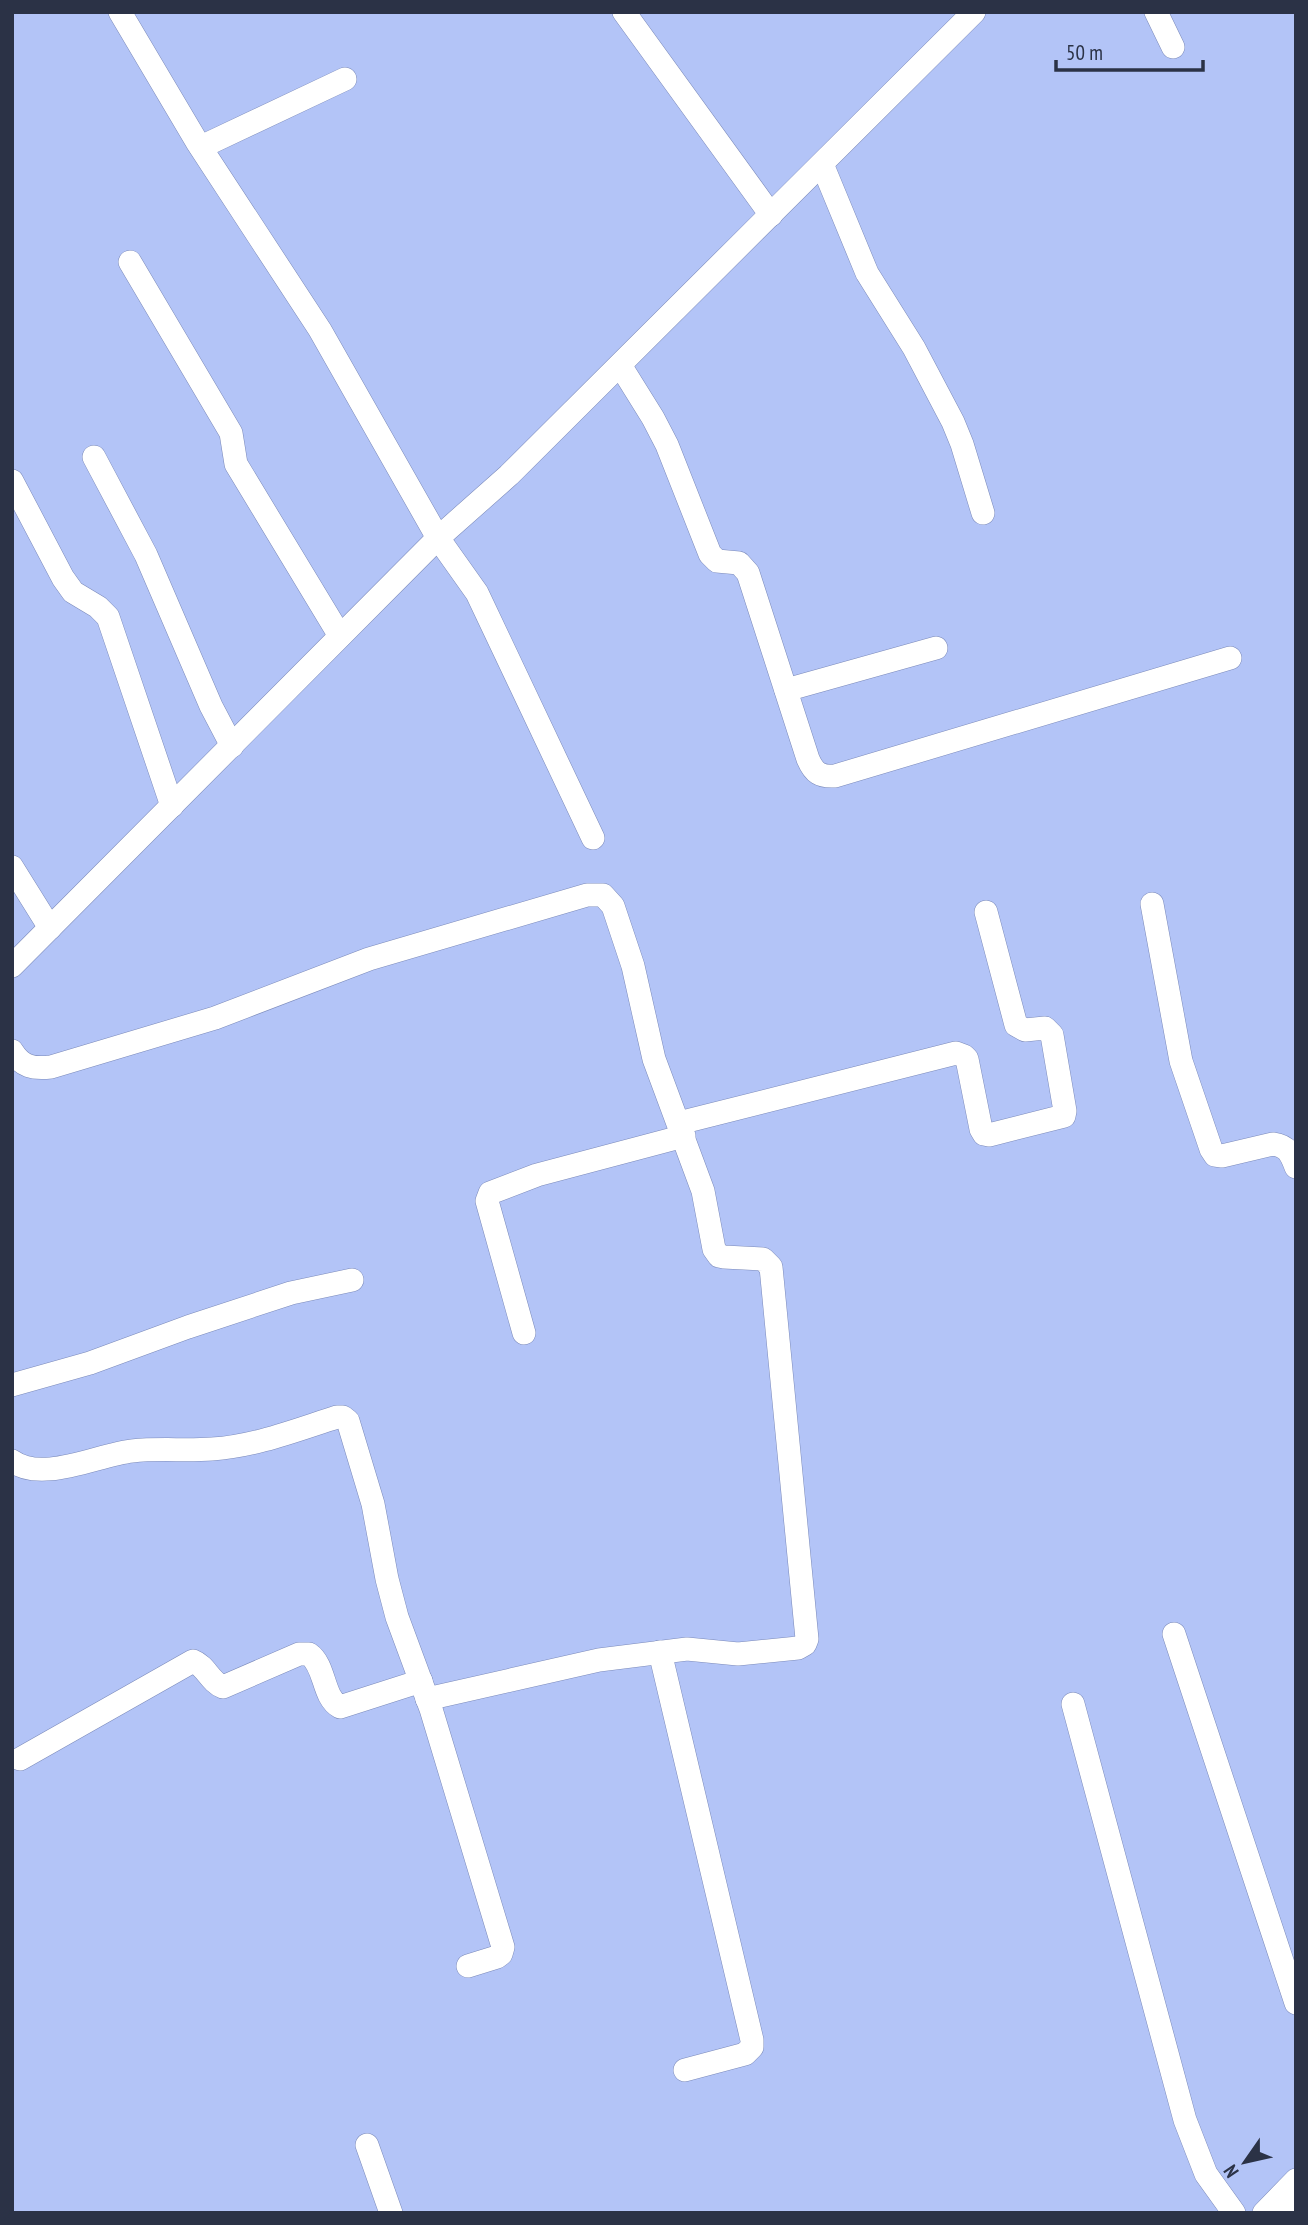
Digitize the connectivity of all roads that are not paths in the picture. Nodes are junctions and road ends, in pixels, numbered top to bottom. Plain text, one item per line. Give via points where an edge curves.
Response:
1 (120, 12) edge
2 (624, 12) edge
3 (974, 12) edge
4 (1156, 12) edge
5 (1173, 47) dead end
6 (345, 79) dead end
7 (201, 148) junction
8 (822, 164) junction
9 (771, 215) junction
10 (130, 262) dead end
11 (620, 365) junction
12 (94, 457) dead end
13 (12, 481) edge
14 (983, 513) dead end
15 (438, 538) junction
16 (340, 636) junction
17 (936, 649) dead end
18 (1230, 658) dead end
19 (786, 690) junction
20 (232, 746) junction
21 (172, 806) junction
22 (593, 838) dead end
23 (12, 867) edge
24 (1152, 904) dead end
25 (986, 912) dead end
26 (50, 928) junction
27 (12, 966) edge
28 (12, 1051) edge
29 (681, 1129) junction
30 (1296, 1167) edge
31 (352, 1280) dead end
32 (524, 1334) dead end
33 (12, 1385) edge
34 (12, 1461) edge
35 (1174, 1634) dead end
36 (660, 1652) junction
37 (424, 1690) junction
38 (1073, 1704) dead end
39 (20, 1759) dead end
40 (468, 1966) dead end
41 (1296, 2003) edge
42 (685, 2070) dead end
43 (367, 2145) dead end
44 (1296, 2180) edge
45 (1296, 2205) edge
46 (391, 2213) edge
47 (1234, 2213) edge
48 (1264, 2213) edge
49 (1288, 2213) edge

1 - 7 street
2 - 9 street
3 - 8 street
4 - 5 street
6 - 7 street
7 - 15 street via 320,330
8 - 9 street
8 - 14 street via 867,272 953,422
9 - 11 street
10 - 16 street via 231,433 236,464
11 - 15 street
11 - 19 street via 667,445 710,554 717,561 739,563 748,573
12 - 20 street via 146,555
13 - 21 street via 63,578 73,592 108,617
15 - 16 street
15 - 22 street via 485,608
16 - 20 street
17 - 19 street
18 - 19 street via 825,777 812,768
20 - 21 street
21 - 26 street
23 - 26 street
24 - 30 street via 1181,1062 1211,1149 1222,1156 1279,1145 1290,1153
25 - 29 street via 1016,1026 1045,1028 1052,1035 1064,1116 984,1134 967,1059 956,1053
26 - 27 street
28 - 29 street via 25,1066 51,1067 215,1018 369,959 597,894 613,906 633,966 654,1059
29 - 32 street via 490,1193 487,1201
29 - 36 street via 703,1191 716,1253 762,1259 771,1267 807,1633 805,1644 798,1648 737,1654 687,1648
31 - 33 street via 291,1293 100,1360
34 - 37 street via 40,1470 129,1451 212,1450 265,1441 343,1417 351,1427 363,1468 397,1617
35 - 41 street
36 - 37 street
36 - 42 street via 752,2040 745,2054
37 - 39 street via 340,1707 309,1654 299,1654 223,1687 194,1661
37 - 40 street via 503,1947 497,1957
38 - 47 street via 1185,2120 1206,2174
43 - 46 street
44 - 48 street
45 - 49 street

